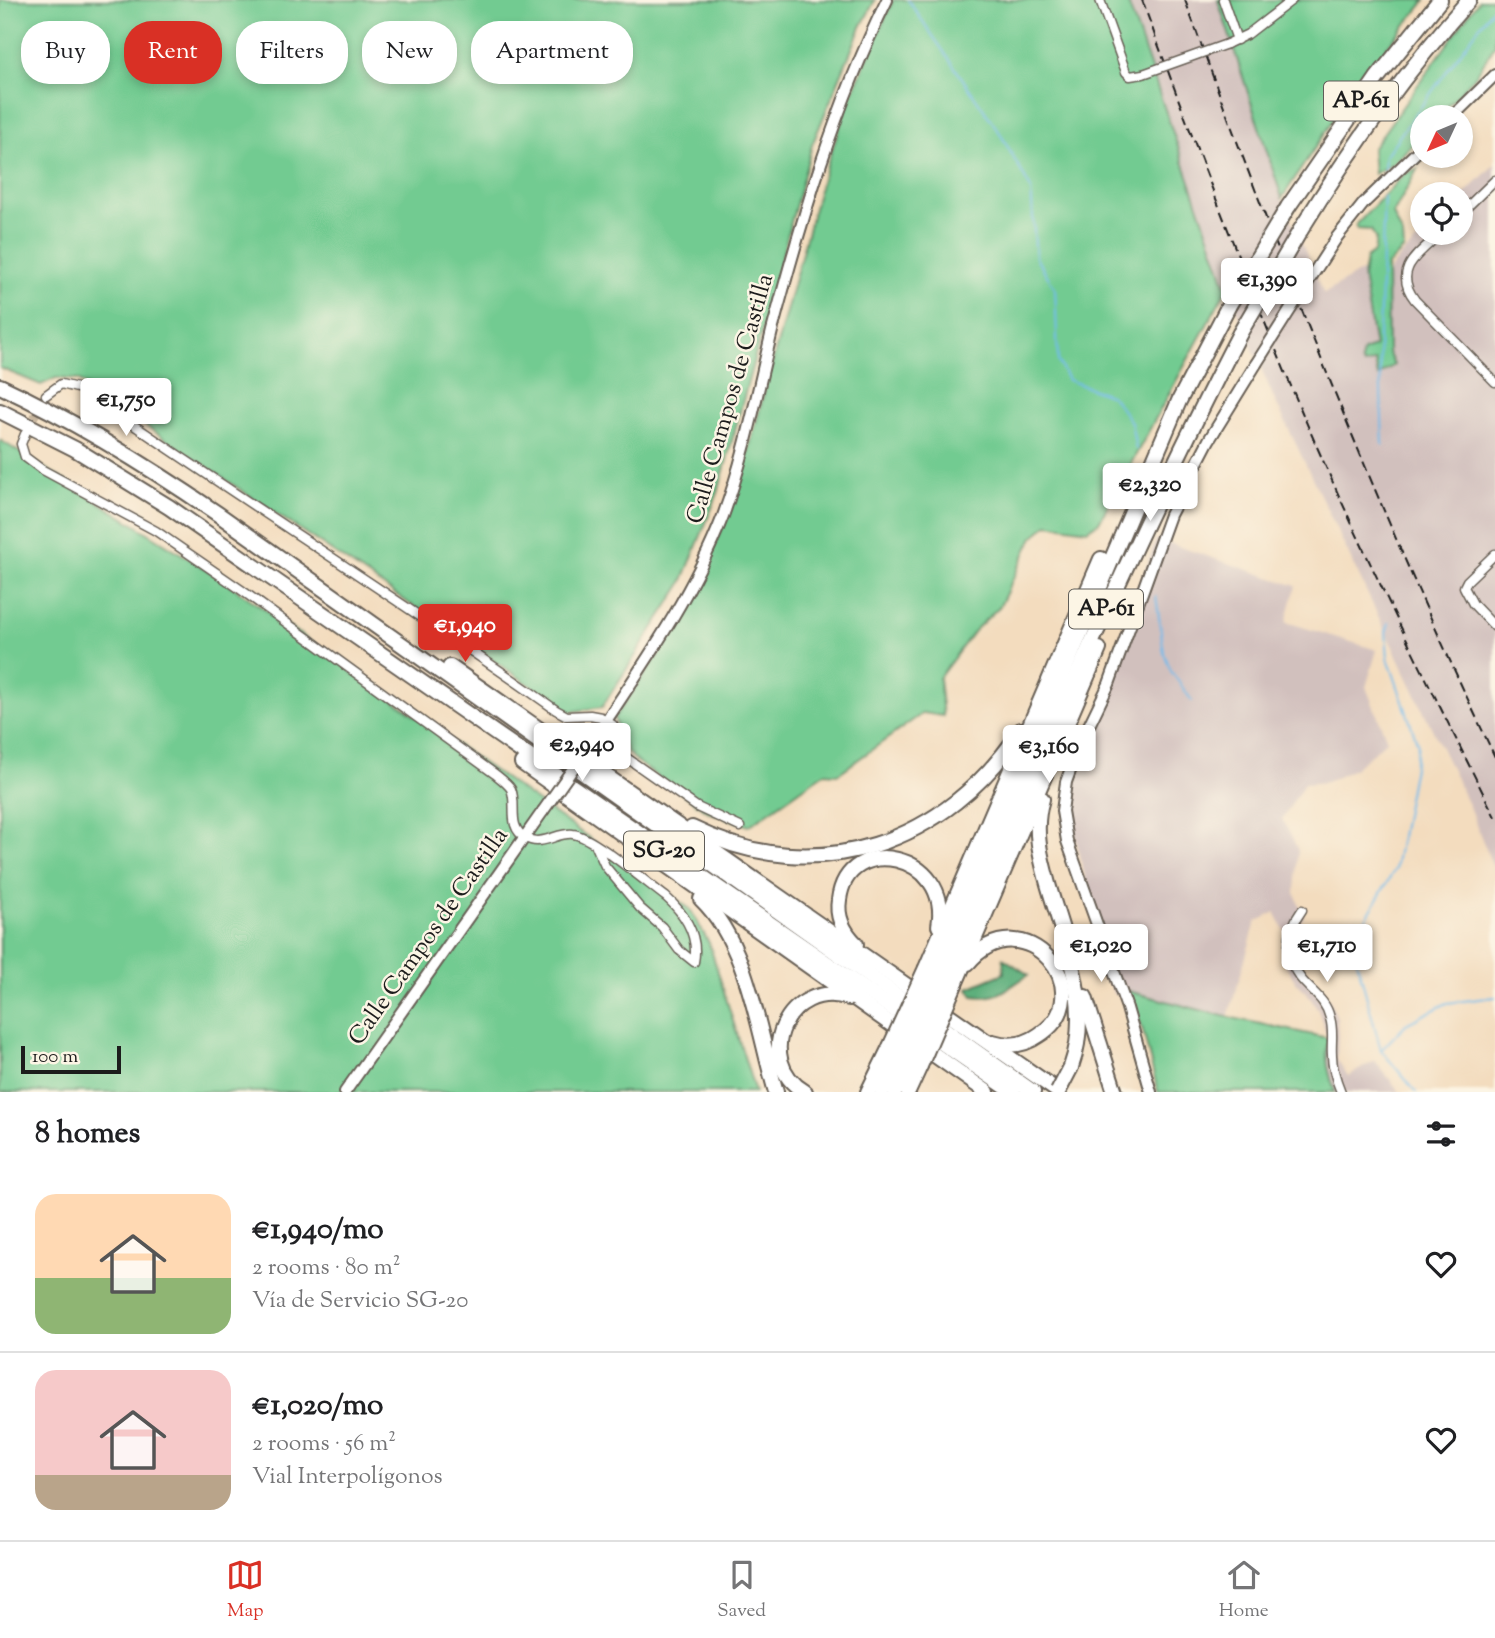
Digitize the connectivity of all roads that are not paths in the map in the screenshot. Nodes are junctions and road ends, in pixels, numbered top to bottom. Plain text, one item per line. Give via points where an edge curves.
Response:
1 (887, 0) edge
2 (1100, 0) edge
3 (1223, 0) edge
4 (1292, 0) edge
5 (1440, 0) edge
6 (1469, 0) edge
7 (1237, 40) junction
8 (1495, 75) edge
9 (1464, 105) edge
10 (1410, 159) edge
11 (1495, 180) edge
12 (1473, 201) edge
13 (1429, 245) edge
14 (1495, 382) edge
15 (0, 386) edge
16 (46, 395) dead end
17 (1179, 401) junction
18 (0, 411) edge
19 (1196, 418) junction
20 (25, 434) dead end
21 (218, 514) junction
22 (1495, 554) edge
23 (316, 610) junction
24 (1495, 626) edge
25 (1068, 634) junction
26 (1069, 719) junction
27 (606, 720) junction
28 (596, 768) junction
29 (740, 827) dead end
30 (1038, 836) junction
31 (525, 837) junction
32 (596, 846) junction
33 (644, 850) junction
34 (1302, 910) dead end
35 (932, 952) junction
36 (886, 970) junction
37 (941, 975) junction
38 (876, 1013) junction
39 (757, 1021) junction
40 (973, 1031) junction
41 (905, 1056) junction
42 (883, 1062) junction
43 (345, 1092) edge
44 (775, 1092) edge
45 (782, 1092) edge
46 (805, 1092) edge
47 (857, 1092) edge
48 (868, 1092) edge
49 (882, 1092) edge
50 (895, 1092) edge
51 (908, 1092) edge
52 (987, 1092) edge
53 (1013, 1092) edge
54 (1033, 1092) edge
55 (1059, 1092) edge
56 (1115, 1092) edge
57 (1151, 1092) edge
58 (1341, 1092) edge

1 - 27 main road, Calle Campos de Castilla via 853,72 823,155 724,512 694,582
2 - 7 street, bridge via 1130,76
3 - 7 street
4 - 7 street
5 - 17 highway, AP-61, bridge via 1377,78 1288,207 1229,304
6 - 19 highway, AP-61, bridge via 1396,90 1322,196
8 - 9 main road
10 - 57 main road, bridge via 1336,237 1209,440 1170,515 1062,797 1067,841 1127,1008
11 - 12 street
13 - 14 street via 1409,264 1406,284 1412,296
15 - 21 highway, SG-20 via 128,454
16 - 27 street via 61,384 81,389 556,710 567,716
17 - 25 highway
17 - 37 highway, AP-61
18 - 23 highway, SG-20 via 141,489
19 - 26 highway
19 - 37 highway, AP-61
20 - 31 street via 25,457 156,531 495,774 511,789 516,829
21 - 28 highway via 328,583
21 - 54 highway, SG-20
22 - 24 street via 1464,587
23 - 33 highway
23 - 53 highway, SG-20
25 - 28 highway via 1024,726 988,774 946,811 877,845 790,856 732,844 681,822
25 - 35 highway
26 - 30 highway via 1040,804
26 - 37 highway
27 - 29 street via 613,725 624,756 697,807
27 - 31 main road, Calle Campos de Castilla, bridge
28 - 36 highway
30 - 55 highway, bridge via 1078,995 1079,1035
30 - 56 highway
31 - 32 street via 533,841 570,834
31 - 43 main road, Calle Campos de Castilla
32 - 32 street via 676,907 695,942 694,962 640,908 605,866
33 - 38 highway
33 - 39 highway via 699,896 725,926
34 - 58 street via 1289,936 1290,958 1297,974 1327,1008 1333,1035 1332,1063
35 - 36 highway via 941,910 928,878 897,859 866,863 842,886 838,911 847,934
35 - 37 highway
36 - 40 highway
37 - 40 highway via 965,966 992,944 1010,940 1042,951 1056,967 1063,992 1057,1017 1043,1033 1024,1043 1004,1044
37 - 41 highway, AP-61, bridge
37 - 41 highway, bridge
38 - 46 highway via 831,994 814,997 796,1008 783,1026 778,1053 785,1071
38 - 52 highway
39 - 44 highway
39 - 45 highway
40 - 55 highway
41 - 42 highway
41 - 49 highway, AP-61
41 - 50 highway, AP-61
41 - 51 highway
42 - 47 highway
42 - 48 highway

